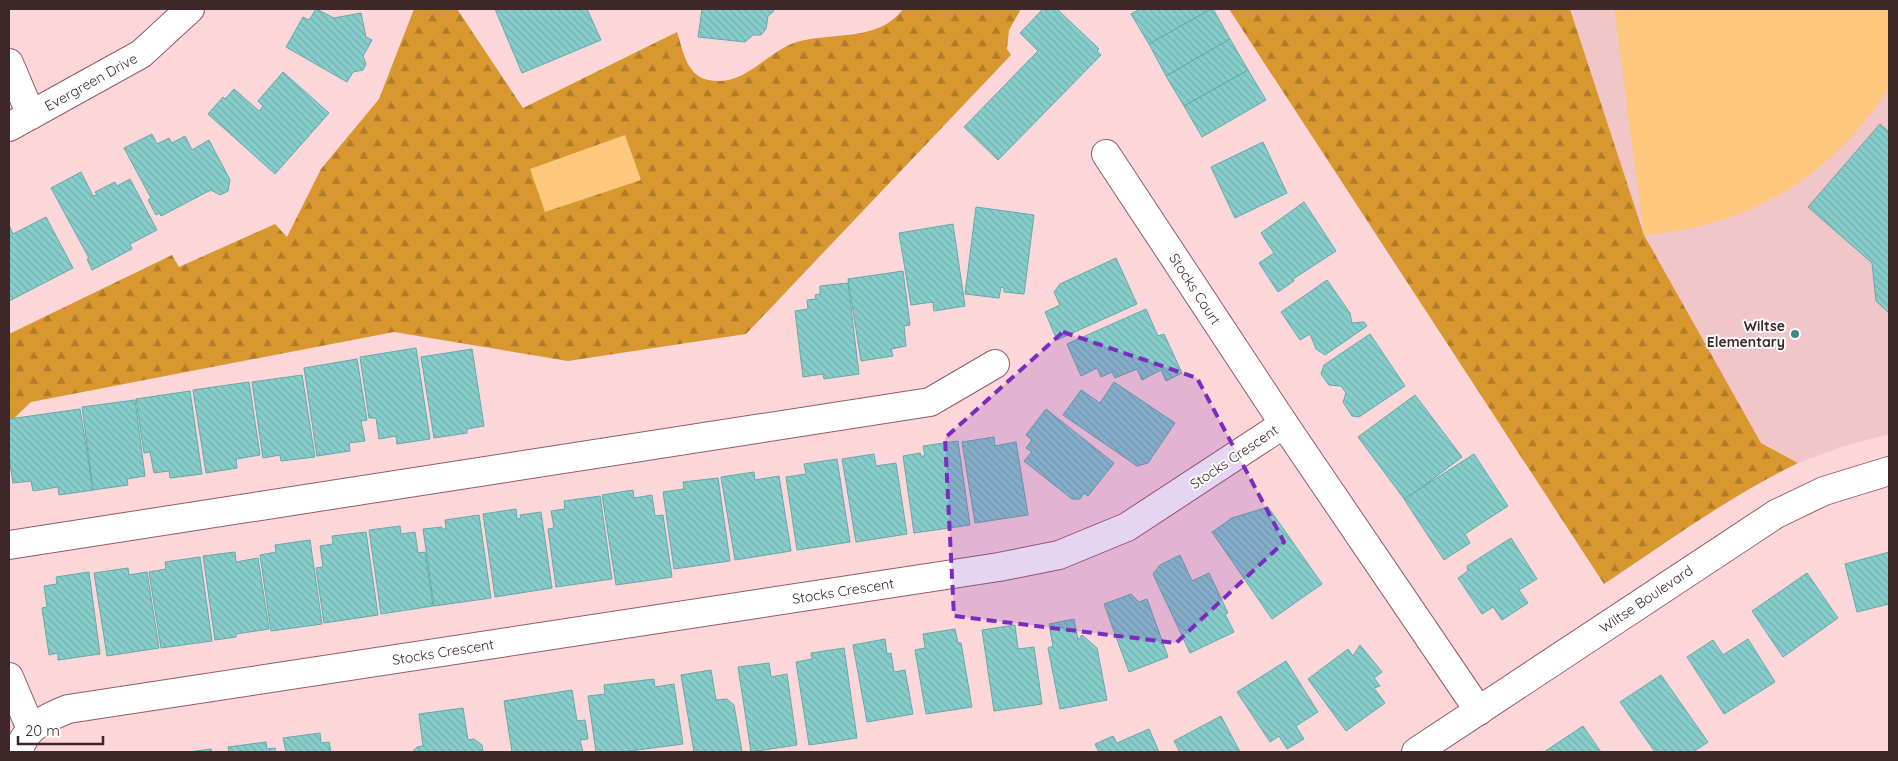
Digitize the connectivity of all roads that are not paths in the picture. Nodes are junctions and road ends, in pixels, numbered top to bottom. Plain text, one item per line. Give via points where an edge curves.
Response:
1 (190, 9) edge
2 (9, 64) edge
3 (20, 121) edge
4 (1106, 154) dead end
5 (995, 364) dead end
6 (1284, 424) junction
7 (1889, 471) edge
8 (9, 545) edge
9 (9, 677) edge
10 (1479, 711) junction
11 (25, 741) edge
12 (1416, 752) edge

1 - 3 street, Evergreen Drive via 141,54
2 - 3 street
4 - 6 street, Stocks Court
5 - 8 street via 930,402
6 - 10 street, Stocks Crescent
6 - 11 street, Stocks Crescent via 1127,527 1059,555 999,567 68,709 48,717
7 - 10 street, Wiltse Boulevard via 1824,491 1776,514
9 - 11 street, Stocks Crescent
10 - 12 street, Wiltse Boulevard

